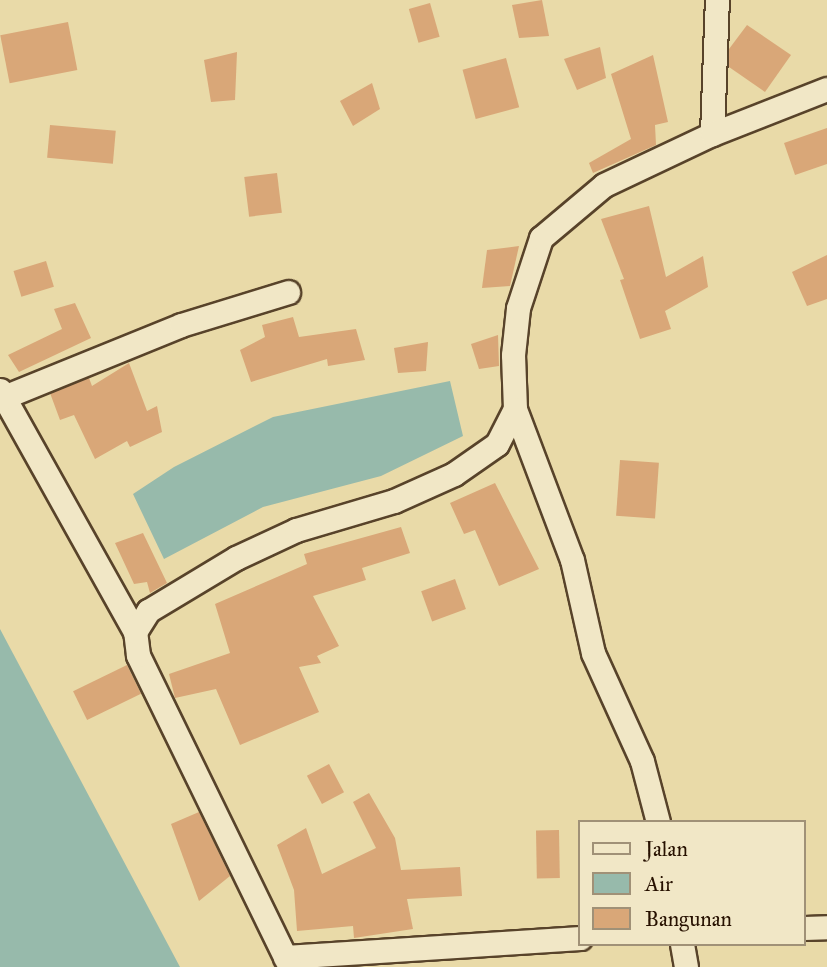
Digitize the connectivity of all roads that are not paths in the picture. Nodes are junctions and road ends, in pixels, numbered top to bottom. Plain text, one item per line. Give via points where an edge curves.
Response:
1 (717, 0) edge
2 (827, 89) edge
3 (712, 134) junction
4 (288, 292) dead end
5 (2, 393) edge
6 (515, 409) junction
7 (135, 632) junction
8 (658, 820) edge
9 (827, 927) edge
10 (806, 928) edge
11 (578, 939) edge
12 (682, 946) edge
13 (288, 962) edge
14 (686, 967) edge

1 - 3 street
2 - 3 street
3 - 6 street via 604,185 541,237 518,308 513,355
4 - 5 street via 181,325
5 - 7 street
6 - 7 street via 497,444 454,474 394,501 296,530 236,558 148,611
6 - 8 street via 572,560 593,653 642,761
7 - 13 street via 138,655
9 - 10 street
11 - 13 street
12 - 14 street

